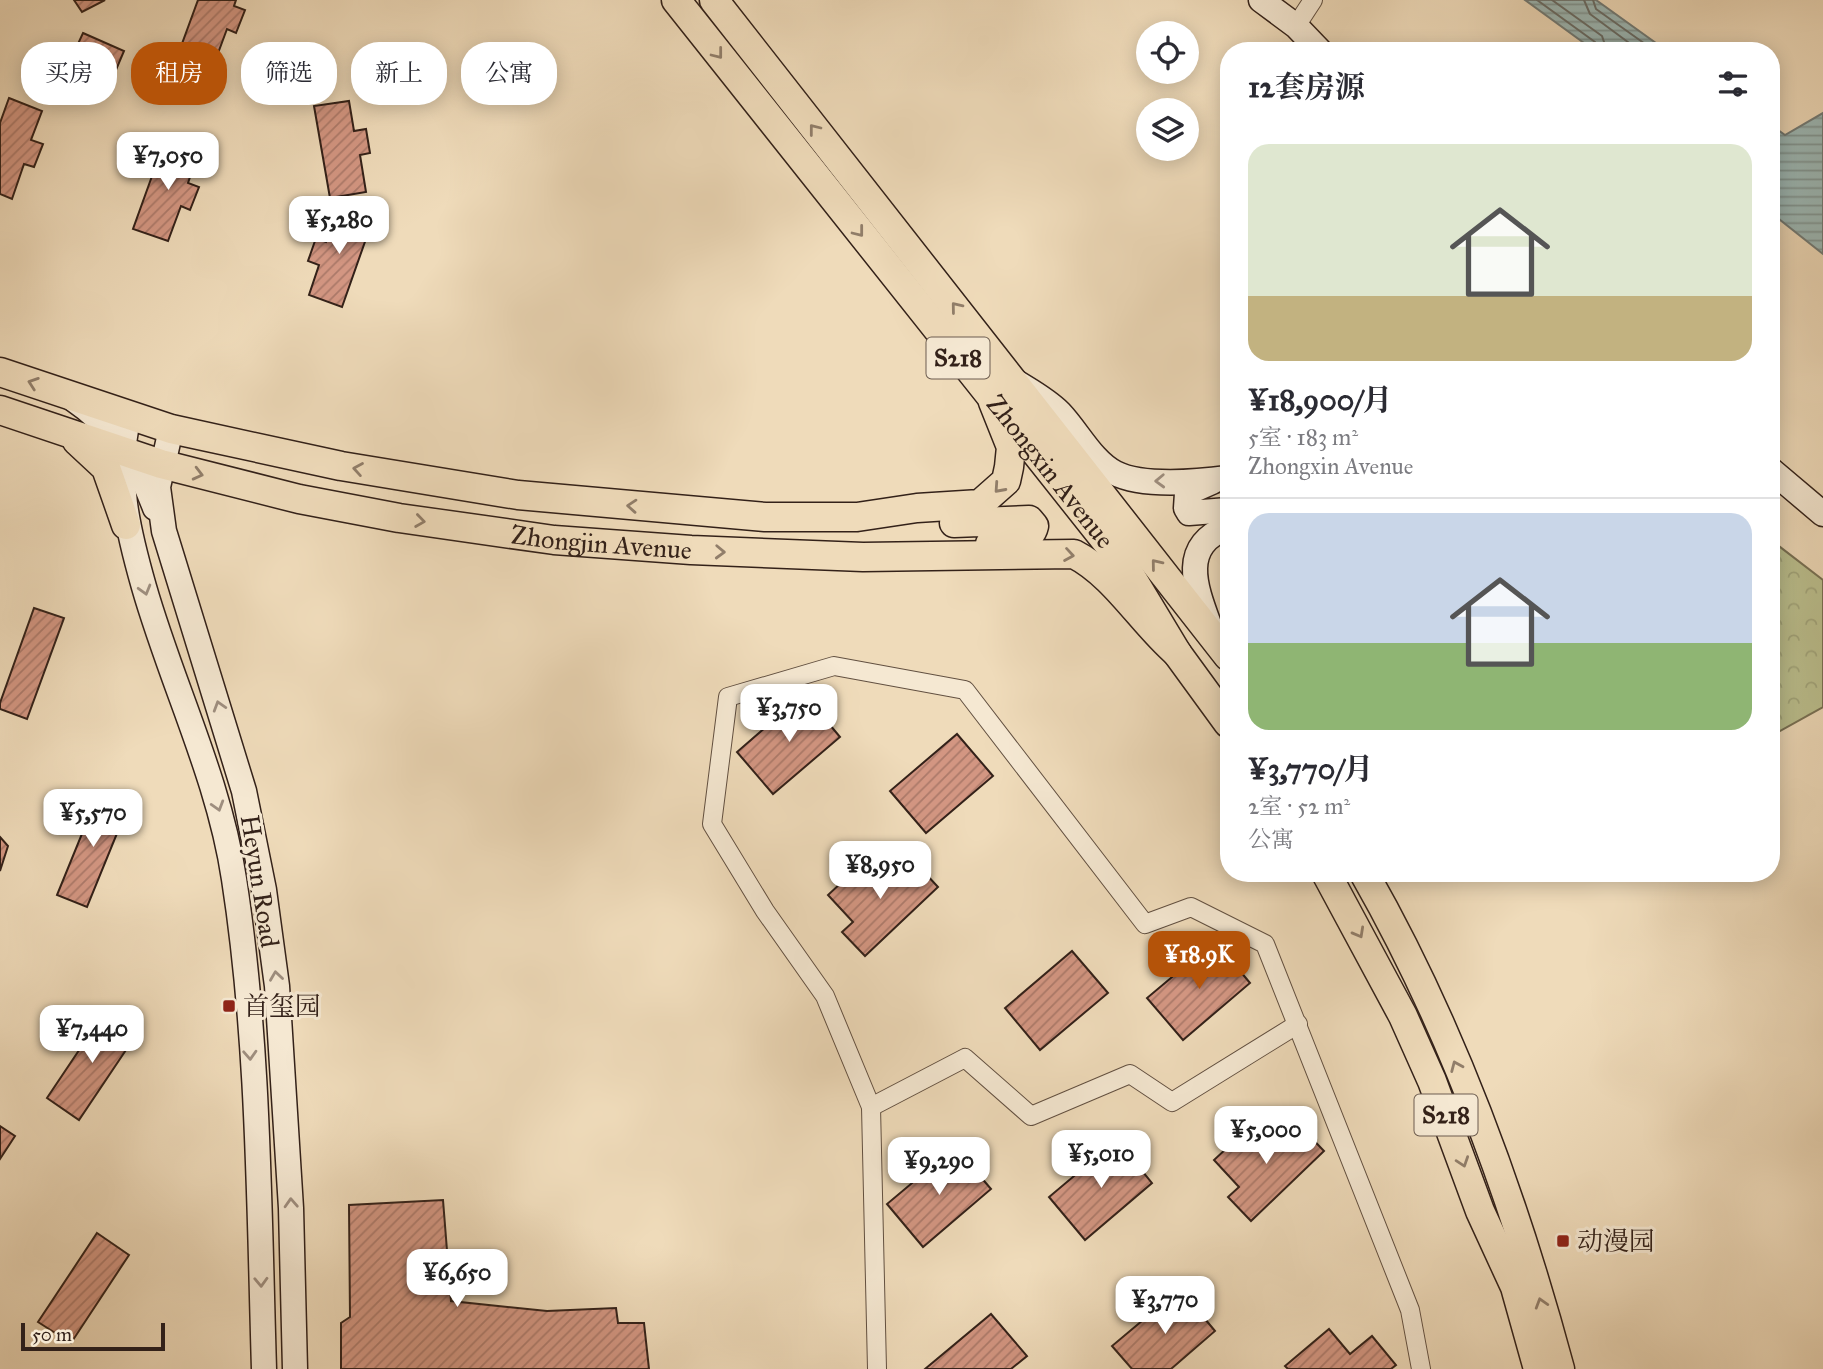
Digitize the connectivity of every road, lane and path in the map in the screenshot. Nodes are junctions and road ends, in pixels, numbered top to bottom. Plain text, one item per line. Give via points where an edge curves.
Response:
1 (676, 0) edge
2 (714, 0) edge
3 (1261, 0) edge
4 (1313, 0) edge
5 (1296, 26) junction
6 (1311, 42) edge
7 (0, 372) edge
8 (1016, 382) junction
9 (993, 402) junction
10 (0, 410) edge
11 (171, 429) junction
12 (63, 432) junction
13 (126, 441) junction
14 (161, 464) junction
15 (1220, 478) edge
16 (1780, 478) edge
17 (1220, 480) edge
18 (1220, 510) edge
19 (1823, 514) edge
20 (857, 517) junction
21 (126, 525) junction
22 (164, 531) junction
23 (1220, 532) edge
24 (863, 557) junction
25 (1211, 631) junction
26 (1220, 644) edge
27 (1177, 653) junction
28 (1220, 712) edge
29 (1331, 882) edge
30 (1369, 882) edge
31 (1298, 1024) junction
32 (872, 1107) junction
33 (264, 1369) edge
34 (295, 1369) edge
35 (877, 1369) edge
36 (1421, 1369) edge
37 (1538, 1369) edge
38 (1560, 1369) edge

1 -> 9 main road, Zhongxin Avenue / S218
8 -> 2 main road, Zhongxin Avenue / S218
3 - 5 main road
4 - 5 street
5 - 6 main road
13 -> 7 main road, Zhongjin Avenue via 66,395
15 -> 8 main road via 1140,481 1114,473 1043,397
25 -> 8 main road, Zhongxin Avenue / S218
9 -> 20 main road, Zhongjin Avenue via 1011,447 1006,481 996,493 981,504
9 - 27 main road, Zhongxin Avenue / S218 via 1121,560
10 - 12 main road, Zhongjin Avenue
11 - 13 main road, Zhongjin Avenue
11 - 14 main road, Heyun Road
20 -> 11 main road, Zhongjin Avenue via 765,517 518,495 341,466
12 - 13 main road, Zhongjin Avenue
12 - 21 main road via 106,468
13 - 14 main road, Zhongjin Avenue
13 - 21 main road, Heyun Road
13 - 22 main road
14 - 22 main road, Heyun Road via 158,486
14 -> 24 main road, Zhongjin Avenue via 299,499 554,540
16 - 19 main road
17 - 18 main road via 1187,493 1186,508 1197,514
20 - 24 main road via 934,524 1016,519 1029,520 1034,526 1018,541 917,547
21 -> 33 main road, Heyun Road via 158,636 220,810 234,880 248,1011
34 -> 22 main road, Heyun Road via 291,1208 277,986 264,890 244,791
23 - 25 main road via 1205,540 1195,565 1196,590
24 -> 27 main road, Zhongjin Avenue via 1074,554 1095,568
25 - 26 main road, Zhongxin Avenue / S218
27 - 28 main road, Zhongxin Avenue / S218
29 -> 37 main road, S218 via 1403,1016 1432,1082 1480,1210 1515,1287
38 -> 30 main road, S218 via 1495,1161 1420,982
31 - 32 street via 1172,1102 1130,1074 1031,1116 965,1058
31 - 32 street via 1265,944 1191,907 1145,924 965,690 834,666 728,697 712,824 825,996
31 - 36 street via 1410,1310
32 - 35 street

